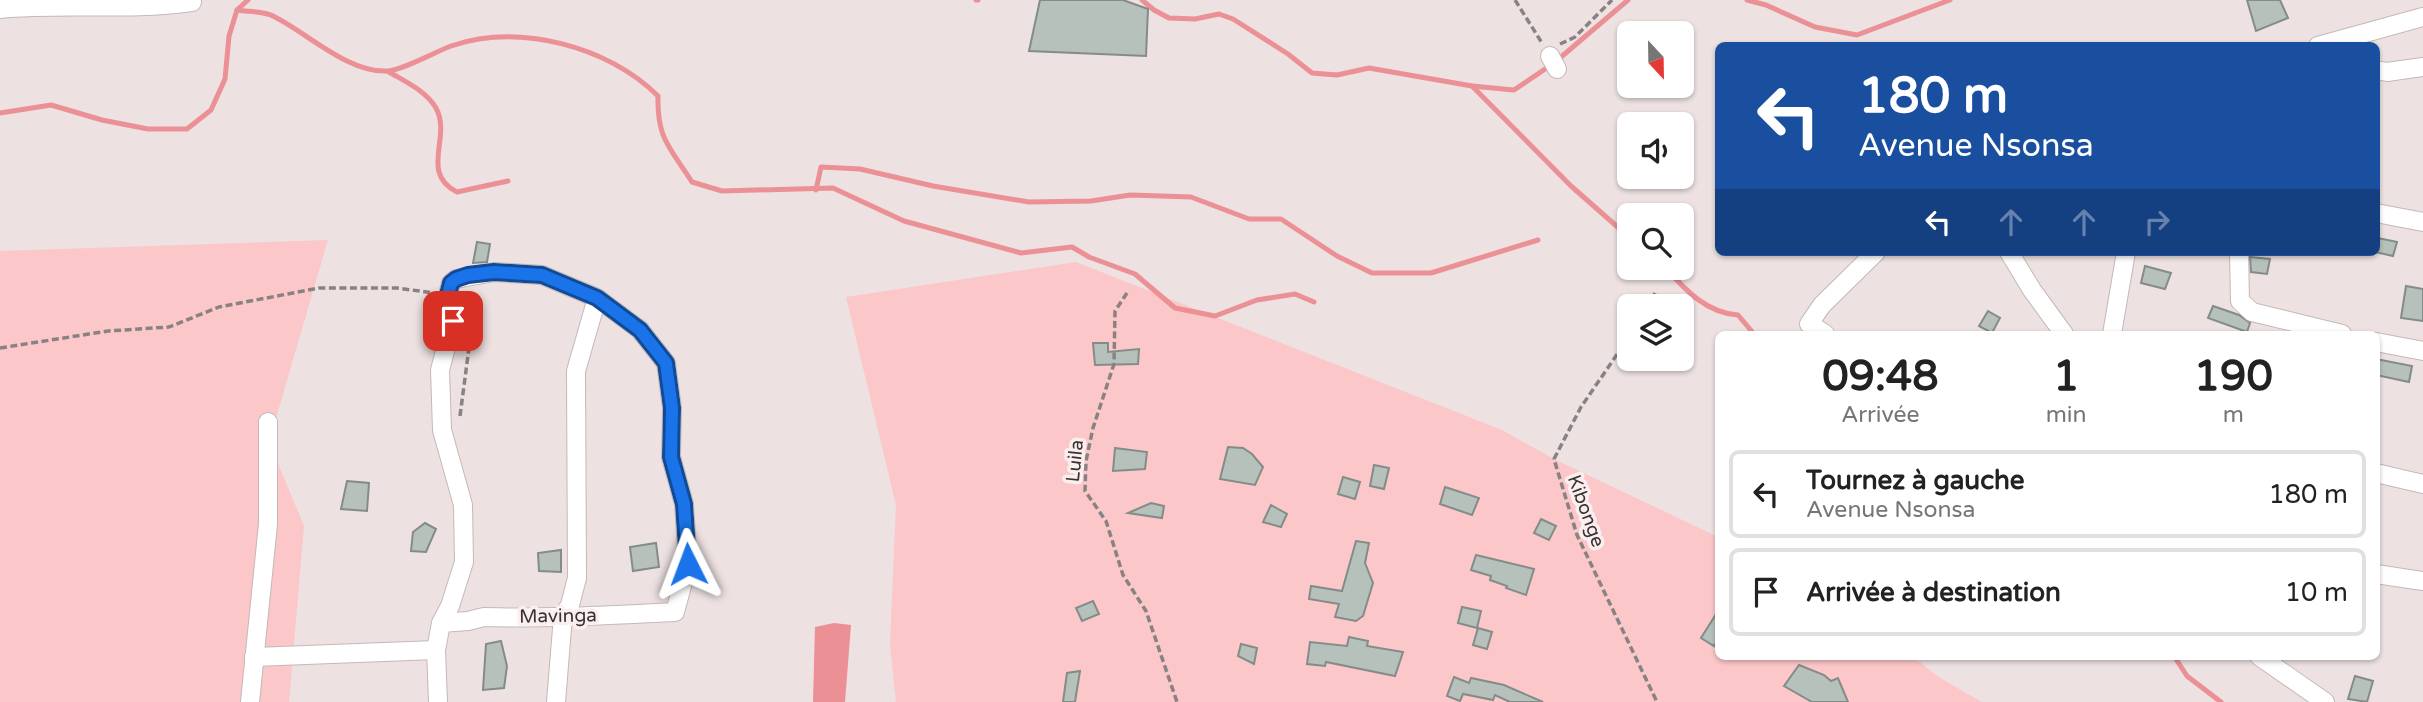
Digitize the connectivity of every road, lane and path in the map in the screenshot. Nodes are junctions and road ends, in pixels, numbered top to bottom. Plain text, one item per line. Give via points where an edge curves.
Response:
1 (1515, 0) edge
2 (1612, 0) edge
3 (192, 2) dead end
4 (0, 9) edge
5 (2423, 17) edge
6 (2332, 42) edge
7 (2423, 67) edge
8 (2380, 70) edge
9 (2380, 214) edge
10 (2423, 222) edge
11 (1872, 256) edge
12 (2011, 256) edge
13 (2125, 256) edge
14 (2239, 256) edge
15 (1127, 293) dead end
16 (448, 295) junction
17 (597, 298) junction
18 (1820, 331) edge
19 (2062, 331) edge
20 (2113, 331) edge
21 (2331, 331) edge
22 (2380, 343) edge
23 (0, 348) edge
24 (2423, 351) edge
25 (1617, 354) edge
26 (268, 422) dead end
27 (459, 429) dead end
28 (2380, 474) edge
29 (2423, 484) edge
30 (2380, 575) edge
31 (2423, 580) edge
32 (563, 617) junction
33 (441, 623) junction
34 (436, 650) junction
35 (254, 657) junction
36 (2265, 660) edge
37 (250, 702) edge
38 (438, 702) edge
39 (556, 702) edge
40 (1177, 702) edge
41 (1657, 702) edge
42 (2325, 702) edge

1 - 2 path via 1554,63 1560,44 1575,37
3 - 4 street via 150,8 71,5
5 - 6 street
7 - 8 street
9 - 10 street
11 - 18 street via 1809,324
12 - 19 street
13 - 20 street
14 - 21 street via 2240,301 2252,312
15 - 40 path, Luila via 1115,311 1114,364 1093,428 1085,491 1106,521 1123,575 1146,611
16 - 17 street via 456,279 494,272 542,275
16 - 23 path via 397,288 319,288 219,307 169,327 108,331
16 - 27 path via 465,286 475,302
16 - 33 street via 453,321 440,370 442,430 463,505 464,562
17 - 32 street via 576,371 577,578
17 - 32 street, Mavinga via 640,330 666,363 672,408 671,457 684,504 688,564 675,612
22 - 24 street
25 - 41 path, Kibonge via 1553,459 1577,535
26 - 35 street via 268,524
28 - 29 street
30 - 31 street
32 - 33 street, Mavinga via 484,617
32 - 39 street
33 - 34 street
34 - 35 street
34 - 38 street
35 - 37 street
36 - 42 street

